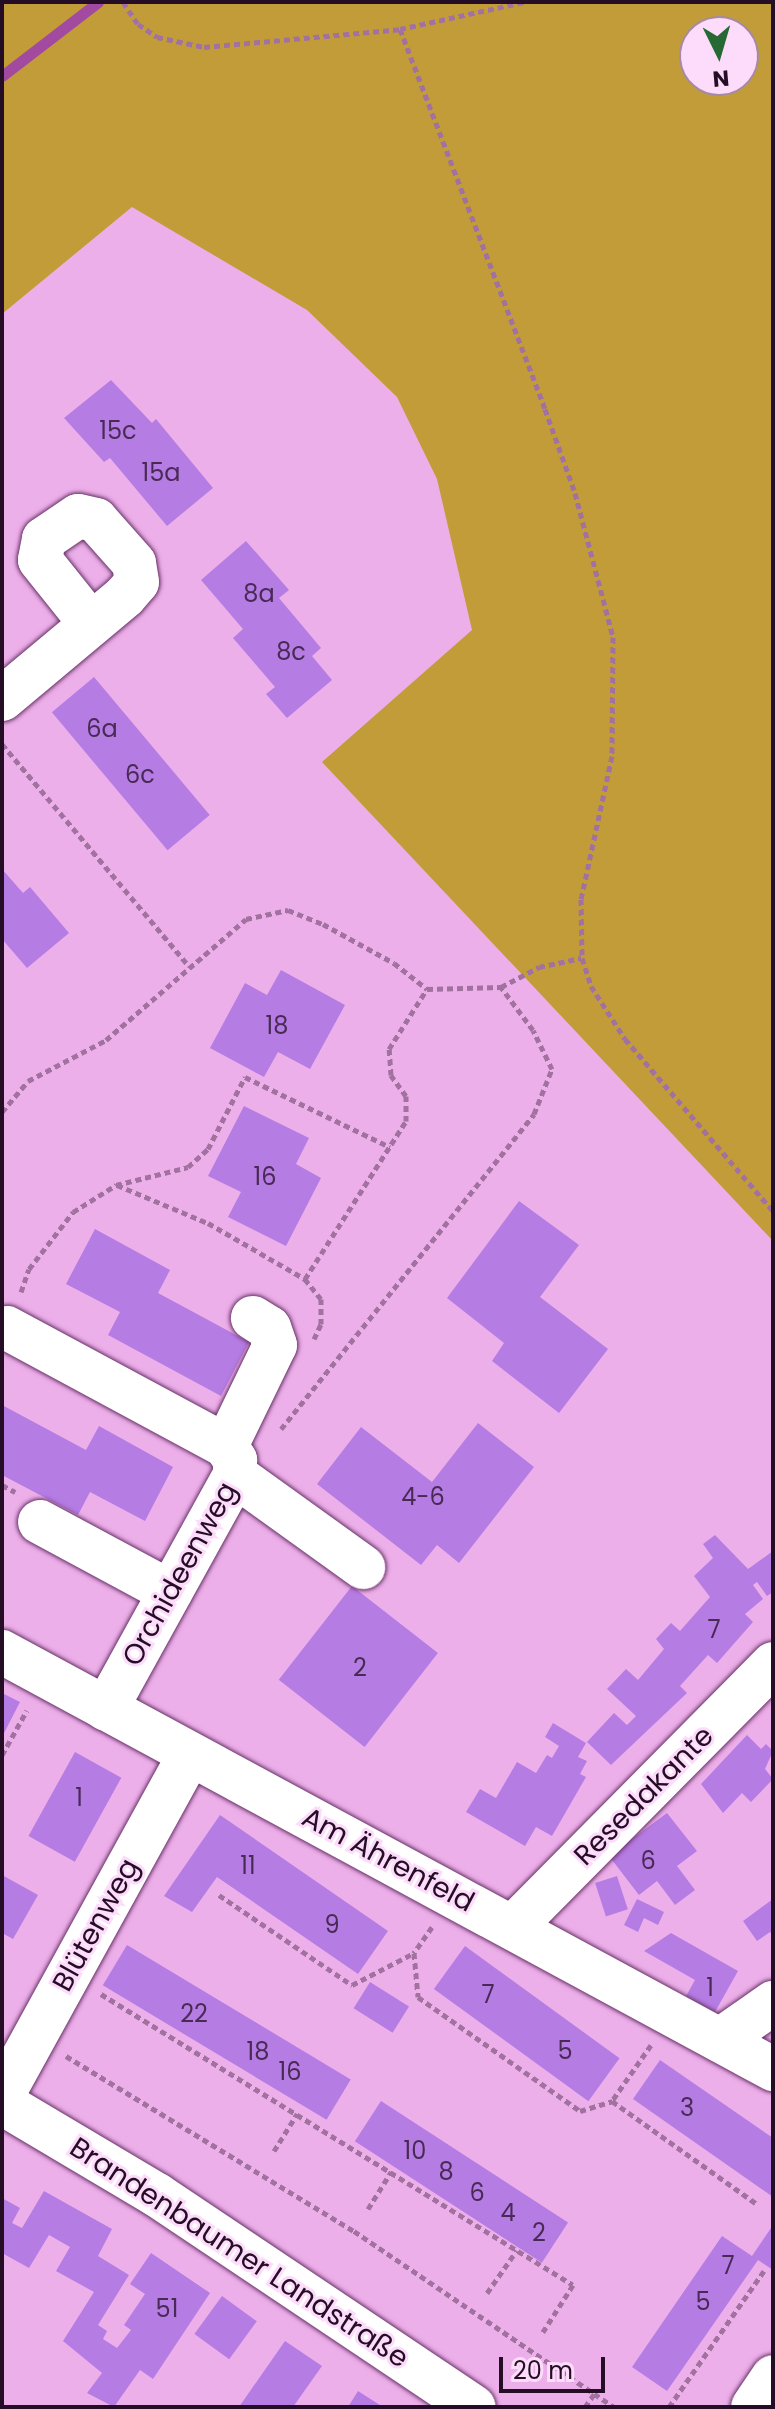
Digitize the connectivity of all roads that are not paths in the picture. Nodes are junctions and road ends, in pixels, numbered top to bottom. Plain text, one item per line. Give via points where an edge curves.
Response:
1 (91, 624) dead end
2 (2, 699) edge
3 (253, 1318) dead end
4 (7, 1328) road end
5 (232, 1460) junction
6 (40, 1522) dead end
7 (363, 1567) dead end
8 (170, 1592) junction
9 (2, 1652) edge
10 (773, 1664) edge
11 (106, 1709) junction
12 (190, 1754) junction
13 (513, 1927) junction
14 (773, 2003) edge
15 (720, 2040) junction
16 (773, 2069) edge
17 (2, 2096) edge
18 (2, 2103) edge
19 (773, 2377) edge
20 (474, 2407) edge
21 (753, 2407) edge

1 - 2 street
3 - 5 street via 269,1328 275,1345
4 - 5 street, Orchideenweg
5 - 7 street
5 - 8 street, Orchideenweg
6 - 8 street
8 - 11 street, Orchideenweg
9 - 11 street, Am Ährenfeld
10 - 13 street, Resedakante
11 - 12 street, Am Ährenfeld
12 - 13 street, Am Ährenfeld
12 - 17 street, Blütenweg
13 - 15 street, Am Ährenfeld
14 - 15 street
15 - 16 street, Am Ährenfeld
18 - 20 street, Brandenbaumer Landstraße via 157,2195
19 - 21 street

